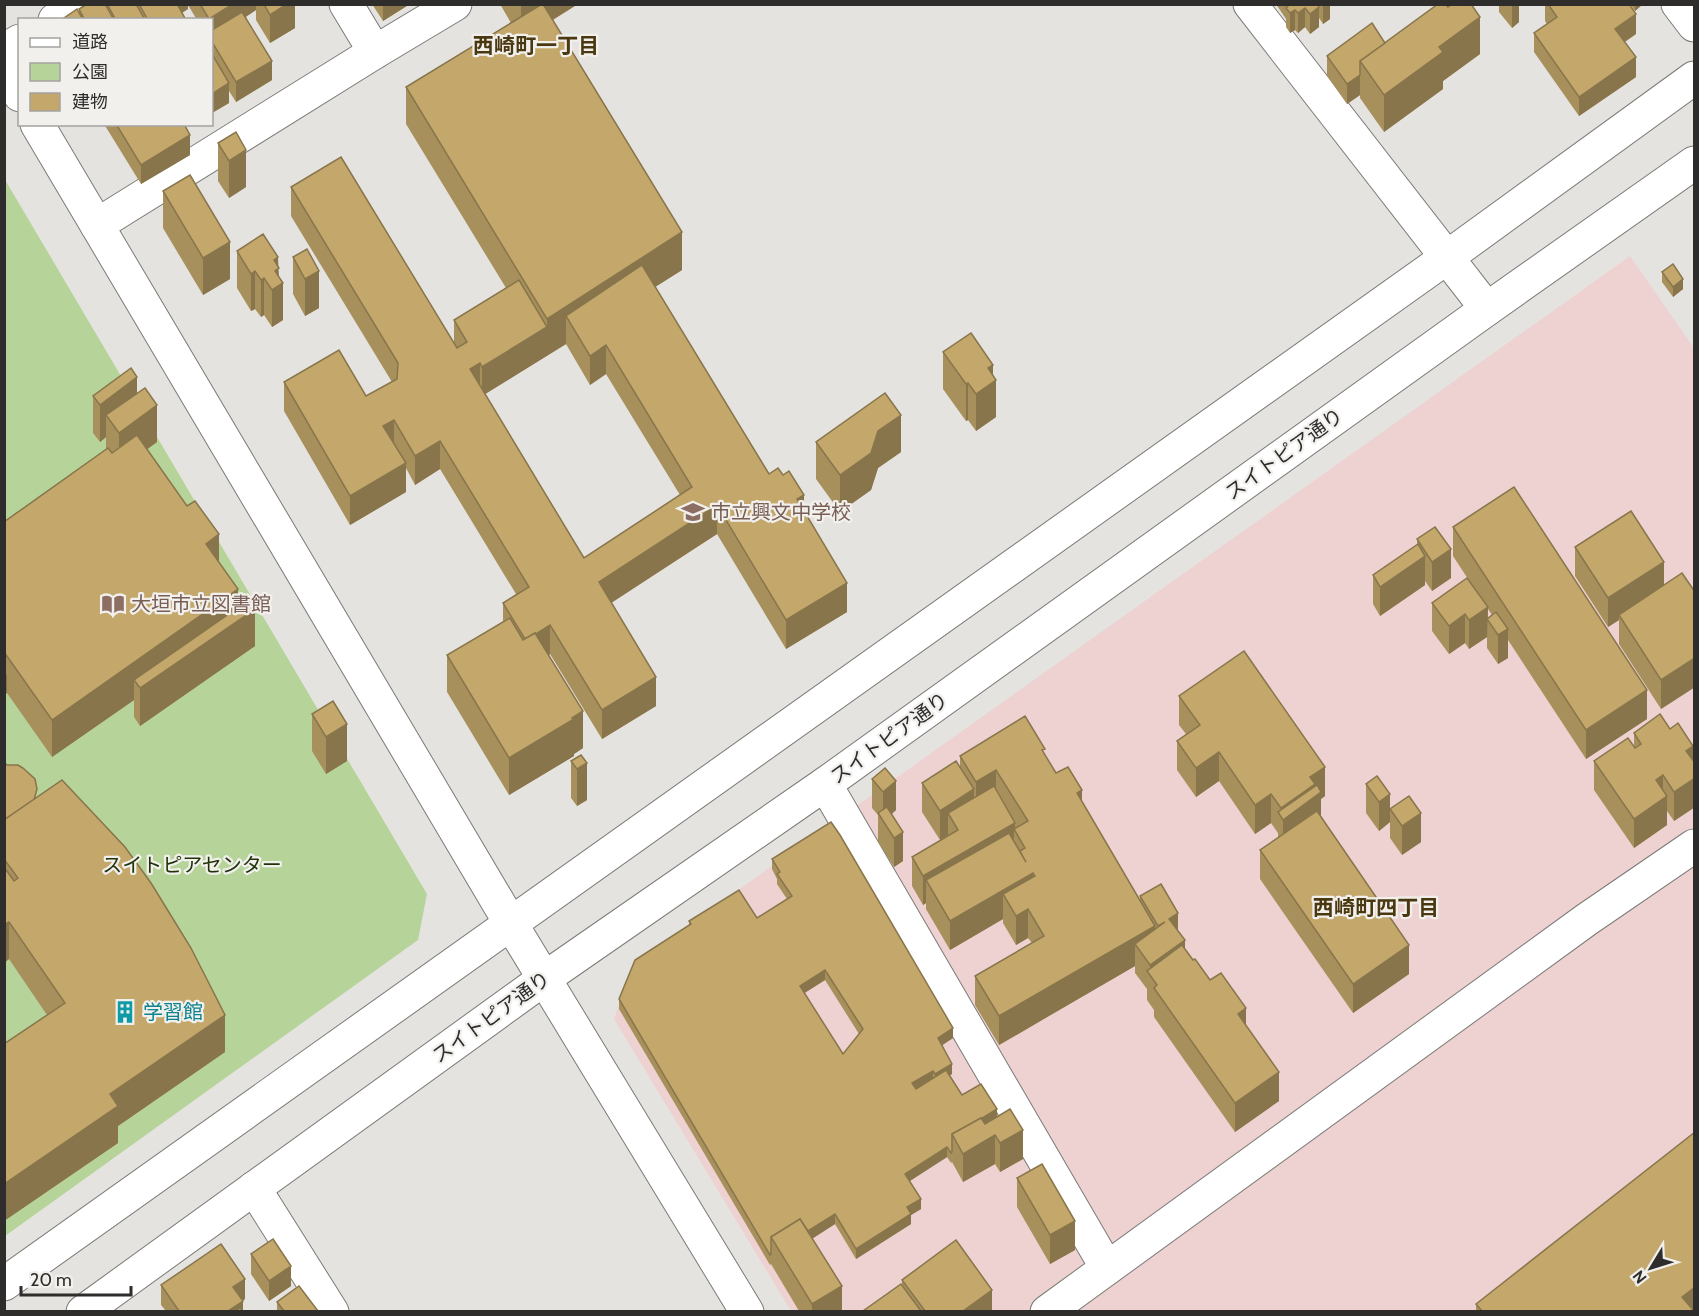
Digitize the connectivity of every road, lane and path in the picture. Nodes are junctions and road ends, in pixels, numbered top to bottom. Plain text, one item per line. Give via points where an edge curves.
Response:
1 (80, 4) edge
2 (346, 4) edge
3 (455, 4) edge
4 (1250, 4) edge
5 (1678, 4) edge
6 (58, 18) edge
7 (1695, 25) edge
8 (18, 42) edge
9 (4, 50) edge
10 (375, 52) junction
11 (4, 70) edge
12 (1695, 78) edge
13 (18, 92) edge
14 (38, 126) edge
15 (1695, 163) edge
16 (98, 225) junction
17 (1446, 258) junction
18 (1486, 309) junction
19 (825, 784) junction
20 (1695, 846) edge
21 (511, 924) junction
22 (545, 978) junction
23 (254, 1188) junction
24 (1107, 1268) junction
25 (4, 1284) edge
26 (83, 1311) edge
27 (332, 1311) edge
28 (747, 1311) edge
29 (1047, 1311) edge

1 - 6 street
2 - 10 street
3 - 10 street
4 - 17 street
5 - 7 street
8 - 9 street
10 - 16 street
11 - 13 street
12 - 17 street
14 - 16 street
15 - 18 street, スイトピア通り
16 - 21 street
17 - 18 street
17 - 21 street
18 - 19 street, スイトピア通り
19 - 22 street, スイトピア通り
19 - 24 street
20 - 24 street via 1586,920
21 - 22 street
21 - 25 street
22 - 23 street, スイトピア通り
22 - 28 street
23 - 26 street, スイトピア通り
23 - 27 street
24 - 29 street

